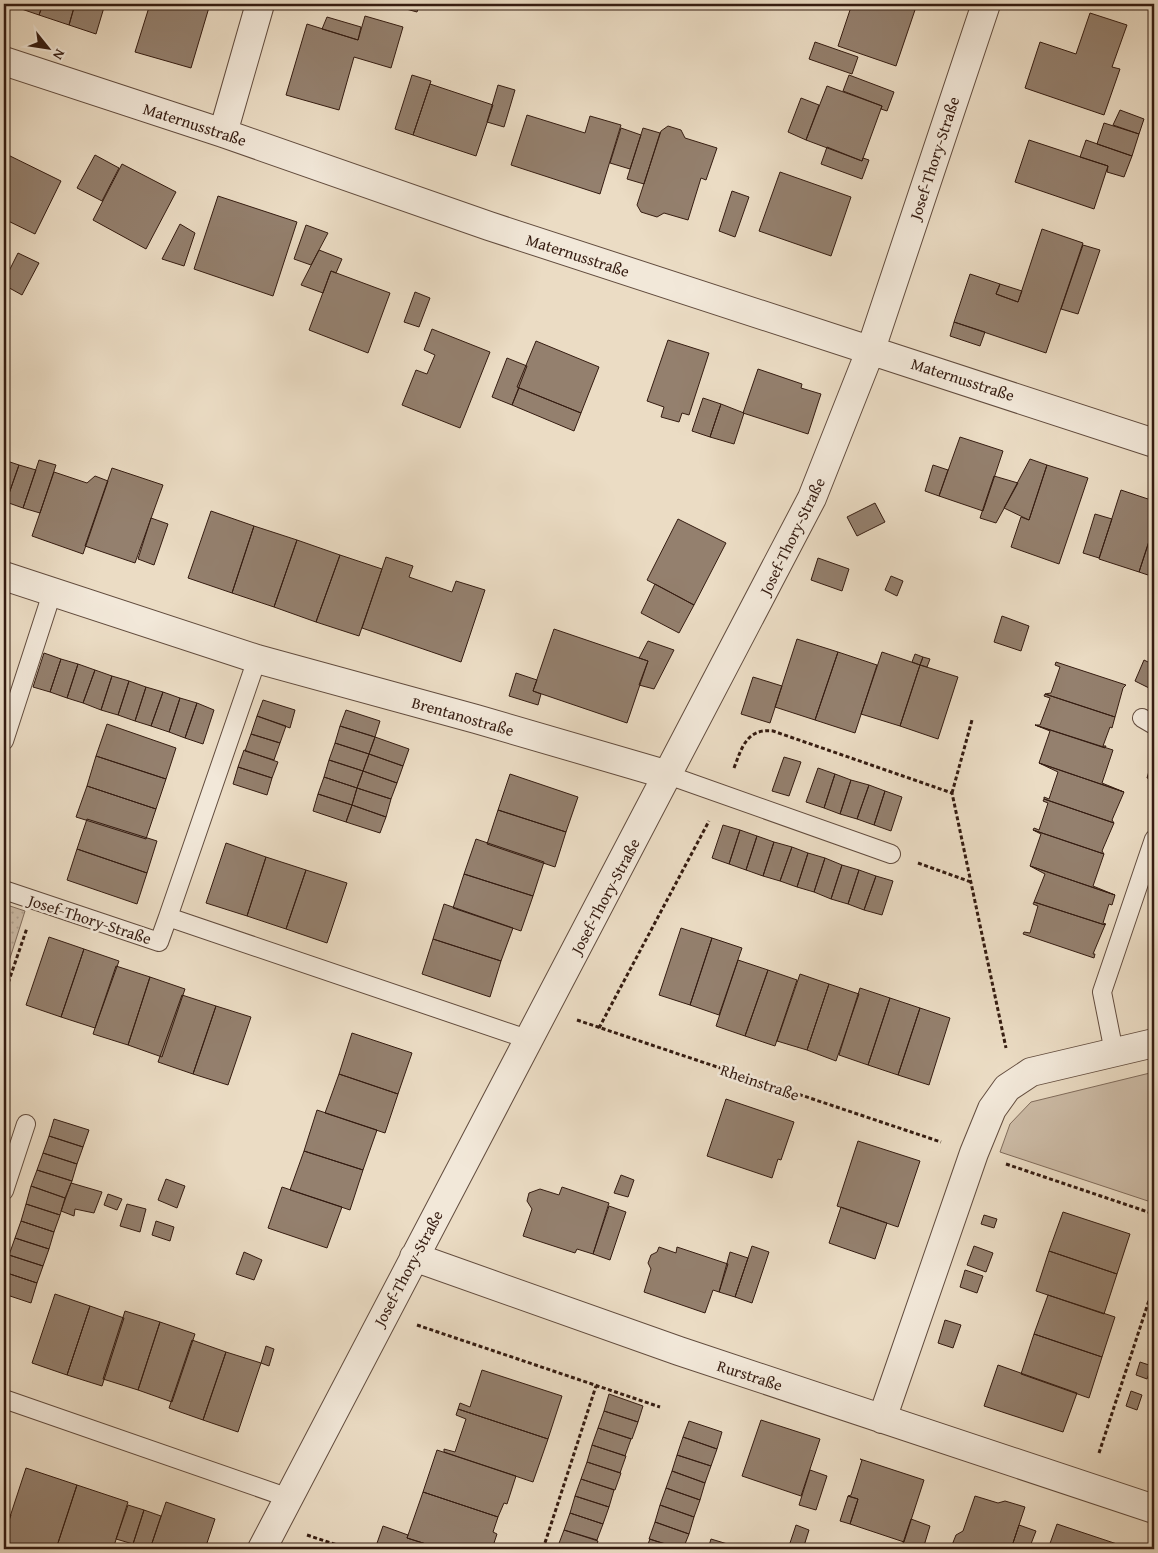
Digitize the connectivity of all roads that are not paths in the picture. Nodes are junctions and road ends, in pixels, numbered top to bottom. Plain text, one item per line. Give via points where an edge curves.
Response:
1 (260, 4) edge
2 (986, 4) edge
3 (4, 61) edge
4 (223, 133) junction
5 (871, 349) junction
6 (1154, 442) edge
7 (4, 576) edge
8 (52, 593) junction
9 (257, 660) junction
10 (4, 741) edge
11 (668, 775) junction
12 (1154, 840) edge
13 (891, 854) road end
14 (4, 890) edge
15 (168, 917) junction
16 (530, 1040) junction
17 (1154, 1043) edge
18 (1114, 1052) junction
19 (26, 1124) dead end
20 (4, 1191) edge
21 (414, 1257) junction
22 (4, 1399) edge
23 (882, 1419) junction
24 (289, 1498) junction
25 (1154, 1509) edge
26 (262, 1549) edge

1 - 4 street
2 - 5 street, Josef-Thory-Straße
3 - 4 street, Maternusstraße
4 - 5 street, Maternusstraße via 489,226
5 - 6 street, Maternusstraße
5 - 11 street, Josef-Thory-Straße via 812,498
7 - 8 street, Brentanostraße
8 - 9 street, Brentanostraße
8 - 10 lane
9 - 11 street, Brentanostraße
9 - 15 lane
11 - 13 lane
11 - 16 street, Josef-Thory-Straße
12 - 18 lane via 1102,992
14 - 15 lane, Josef-Thory-Straße via 159,942
15 - 16 lane, Josef-Thory-Straße
16 - 21 street, Josef-Thory-Straße
17 - 18 street
18 - 23 street via 1048,1066 1022,1076 1006,1088 996,1102 974,1153
19 - 20 lane
21 - 23 street, Rurstraße
21 - 24 street, Josef-Thory-Straße
22 - 24 lane
23 - 25 street, Rurstraße
24 - 26 street, Josef-Thory-Straße

